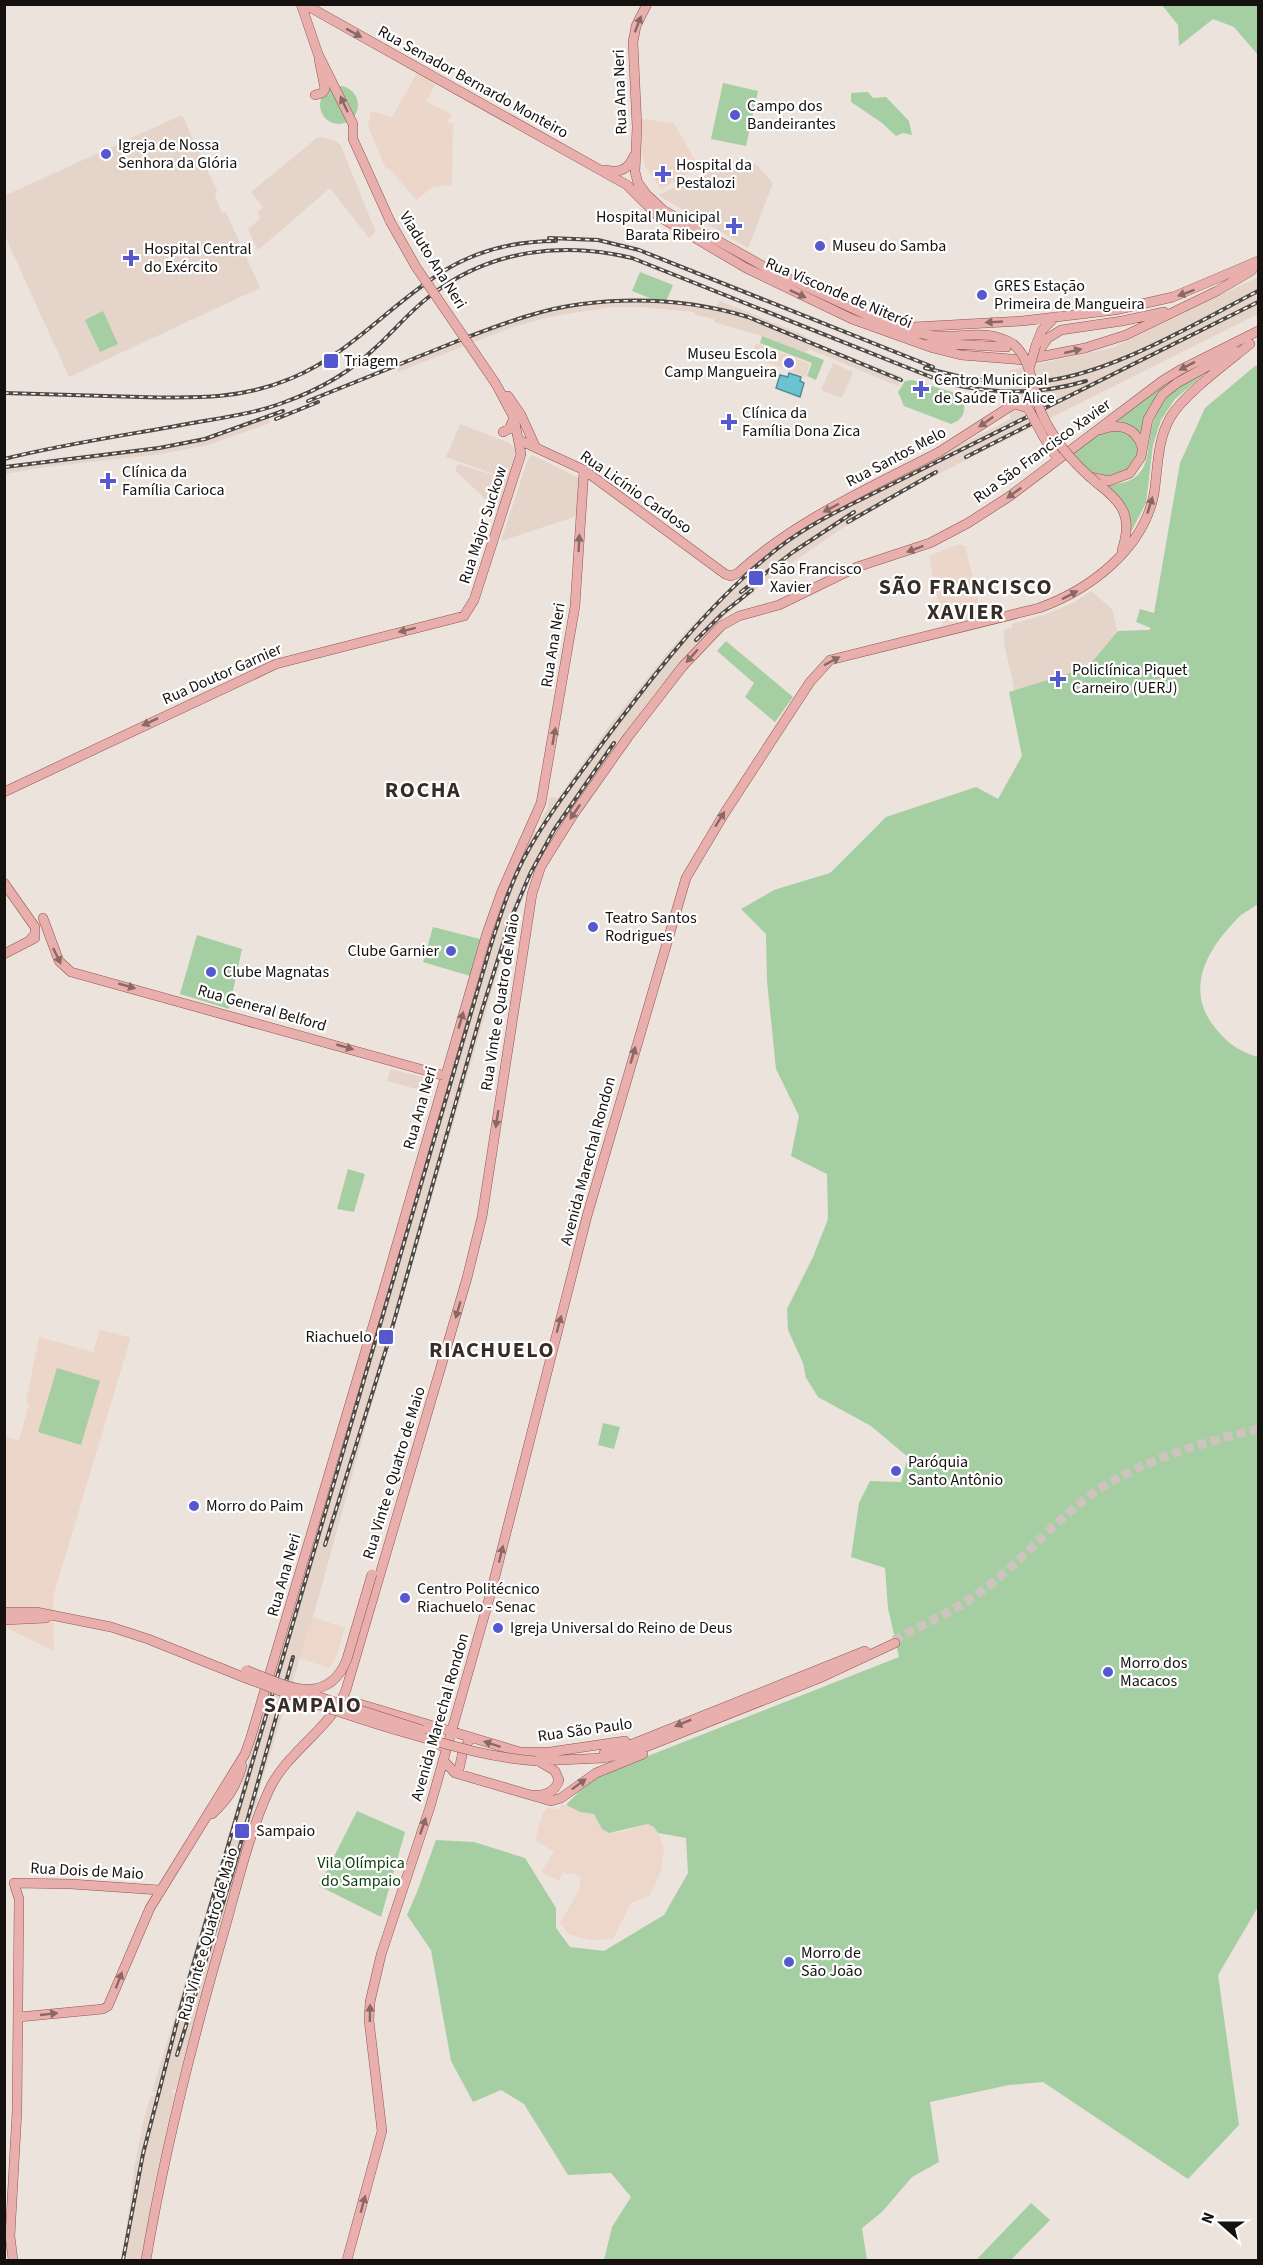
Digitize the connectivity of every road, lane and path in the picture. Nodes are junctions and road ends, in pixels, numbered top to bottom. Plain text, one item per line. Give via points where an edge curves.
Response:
1 (302, 4) edge
2 (647, 4) edge
3 (318, 54) junction
4 (315, 95) dead end
5 (636, 144) junction
6 (596, 167) junction
7 (750, 259) junction
8 (1258, 262) edge
9 (746, 268) junction
10 (761, 271) junction
11 (1212, 281) junction
12 (1217, 291) junction
13 (1186, 305) junction
14 (1055, 317) junction
15 (895, 328) junction
16 (1258, 331) edge
17 (912, 341) junction
18 (1254, 342) edge
19 (1028, 376) junction
20 (498, 386) junction
21 (514, 418) junction
22 (503, 432) dead end
23 (1092, 433) junction
24 (519, 440) junction
25 (536, 448) junction
26 (1142, 449) junction
27 (521, 454) junction
28 (1058, 459) junction
29 (584, 470) junction
30 (1120, 555) junction
31 (731, 576) joint
32 (464, 616) joint
33 (735, 618) joint
34 (4, 792) edge
35 (4, 883) edge
36 (43, 918) dead end
37 (49, 936) junction
38 (29, 941) junction
39 (4, 954) edge
40 (445, 1076) junction
41 (386, 1552) junction
42 (4, 1612) edge
43 (61, 1617) junction
44 (4, 1620) edge
45 (245, 1673) junction
46 (301, 1691) junction
47 (343, 1699) junction
48 (452, 1731) junction
49 (659, 1733) junction
50 (680, 1735) junction
51 (471, 1737) junction
52 (443, 1759) junction
53 (585, 1759) junction
54 (537, 1761) junction
55 (457, 1774) junction
56 (435, 1786) junction
57 (526, 1795) junction
58 (159, 1890) junction
59 (19, 2017) junction
60 (13, 2260) edge
61 (146, 2260) edge
62 (346, 2260) edge

1 - 3 main road
1 -> 6 main road, Rua Senador Bernardo Monteiro
5 -> 2 main road, Rua Ana Neri via 633,42
3 - 4 main road via 325,88
20 -> 3 main road, Viaduto Ana Neri, bridge via 416,267 390,221 354,139 353,124
5 - 6 main road via 630,164 621,171
5 - 7 main road, Rua Visconde de Niterói via 638,183 655,204
6 - 9 main road, Rua Visconde de Niterói via 627,185 658,216
7 - 9 main road
7 - 10 main road, Rua Visconde de Niterói
8 - 11 main road, Rua Visconde de Niterói
8 - 12 main road, Rua Visconde de Niterói via 1251,271
9 - 10 main road, Rua Visconde de Niterói
10 - 15 main road, Rua Visconde de Niterói
10 -> 17 main road, Rua Visconde de Niterói via 852,319
11 - 12 main road
11 -> 14 main road, Rua Visconde de Niterói via 1152,303
12 - 13 main road, Rua Visconde de Niterói
17 -> 13 main road, Rua Visconde de Niterói via 961,355 1023,360 1126,335
13 - 19 main road, bridge via 1061,330 1048,338
14 -> 15 main road, Rua Visconde de Niterói
14 - 19 main road, bridge via 1042,330
15 - 19 main road, bridge via 940,336 987,334 1004,339 1023,355
16 -> 23 main road, Rua São Francisco Xavier via 1180,370
17 - 19 main road via 1007,347 1018,355
18 - 26 main road via 1162,395 1148,419
30 -> 18 main road, Avenida Marechal Rondon via 1147,516 1161,442 1175,410
19 - 26 main road, bridge via 1040,416 1057,443 1093,478 1116,480 1135,469
19 - 30 main road, bridge via 1057,441 1082,471 1122,507 1127,523
20 - 21 main road, Viaduto Ana Neri
20 - 25 main road, Viaduto Ana Neri via 521,415
21 - 22 main road
21 - 24 main road, Viaduto Ana Neri
23 - 26 main road via 1111,426 1123,427 1137,436
23 - 28 main road, Rua São Francisco Xavier
24 - 25 main road, Rua Licínio Cardoso
24 - 27 main road, Rua Major Suckow
25 - 27 main road
25 - 29 main road, Rua Licínio Cardoso
27 - 32 main road, Rua Major Suckow via 478,590
28 -> 31 main road, Rua Santos Melo, bridge via 1028,408 1014,404 939,452 822,513
28 -> 33 main road, Rua São Francisco Xavier via 1010,496 930,543 857,567 779,605
29 - 31 main road, Rua Licínio Cardoso
40 -> 29 main road, Rua Ana Neri via 489,925 541,803 573,620
48 -> 30 main road, Avenida Marechal Rondon via 494,1584 587,1216 690,869 810,682 830,660 1046,606 1081,589
32 -> 34 main road, Rua Doutor Garnier via 276,664
33 -> 41 main road, Rua Vinte e Quatro de Maio via 699,648 651,707 573,815 537,875 482,1217
35 - 38 main road via 35,927
36 - 37 main road
37 - 38 main road
37 -> 40 main road, Rua General Belford via 59,961 70,972
38 - 39 main road
40 - 58 main road, Rua Ana Neri via 238,1781 231,1795 205,1819
41 - 46 main road, bridge via 372,1574 341,1672 326,1685
41 - 47 main road, Rua Vinte e Quatro de Maio
42 - 43 main road
43 - 44 main road
43 - 45 main road via 148,1639
45 - 46 main road, bridge
45 - 54 main road, bridge via 323,1708 490,1755
46 - 52 main road, bridge via 430,1733 438,1740
47 - 48 main road, Rua São Paulo
47 - 61 main road, Rua Vinte e Quatro de Maio via 279,1772 259,1816 182,2086
48 - 51 main road, Rua São Paulo
48 - 52 main road, Avenida Marechal Rondon
50 -> 49 main road via 822,1677 895,1642
49 -> 51 main road, Rua São Paulo via 605,1745 536,1753 510,1750
49 - 53 main road
50 - 53 main road via 623,1754
57 -> 50 main road, Rua São Paulo via 556,1800 596,1773
51 - 55 main road
52 - 55 main road
52 - 56 main road, Avenida Marechal Rondon
53 - 54 main road
54 - 57 main road via 555,1771 559,1780 547,1794
55 - 56 main road
55 - 57 main road, Rua São Paulo
62 -> 56 main road, Avenida Marechal Rondon via 382,2131 370,2002 381,1955
59 -> 58 main road, Rua Ana Neri via 105,2008
58 - 59 main road, Rua Dois de Maio via 14,1883 19,1899
59 - 60 main road via 10,2236

